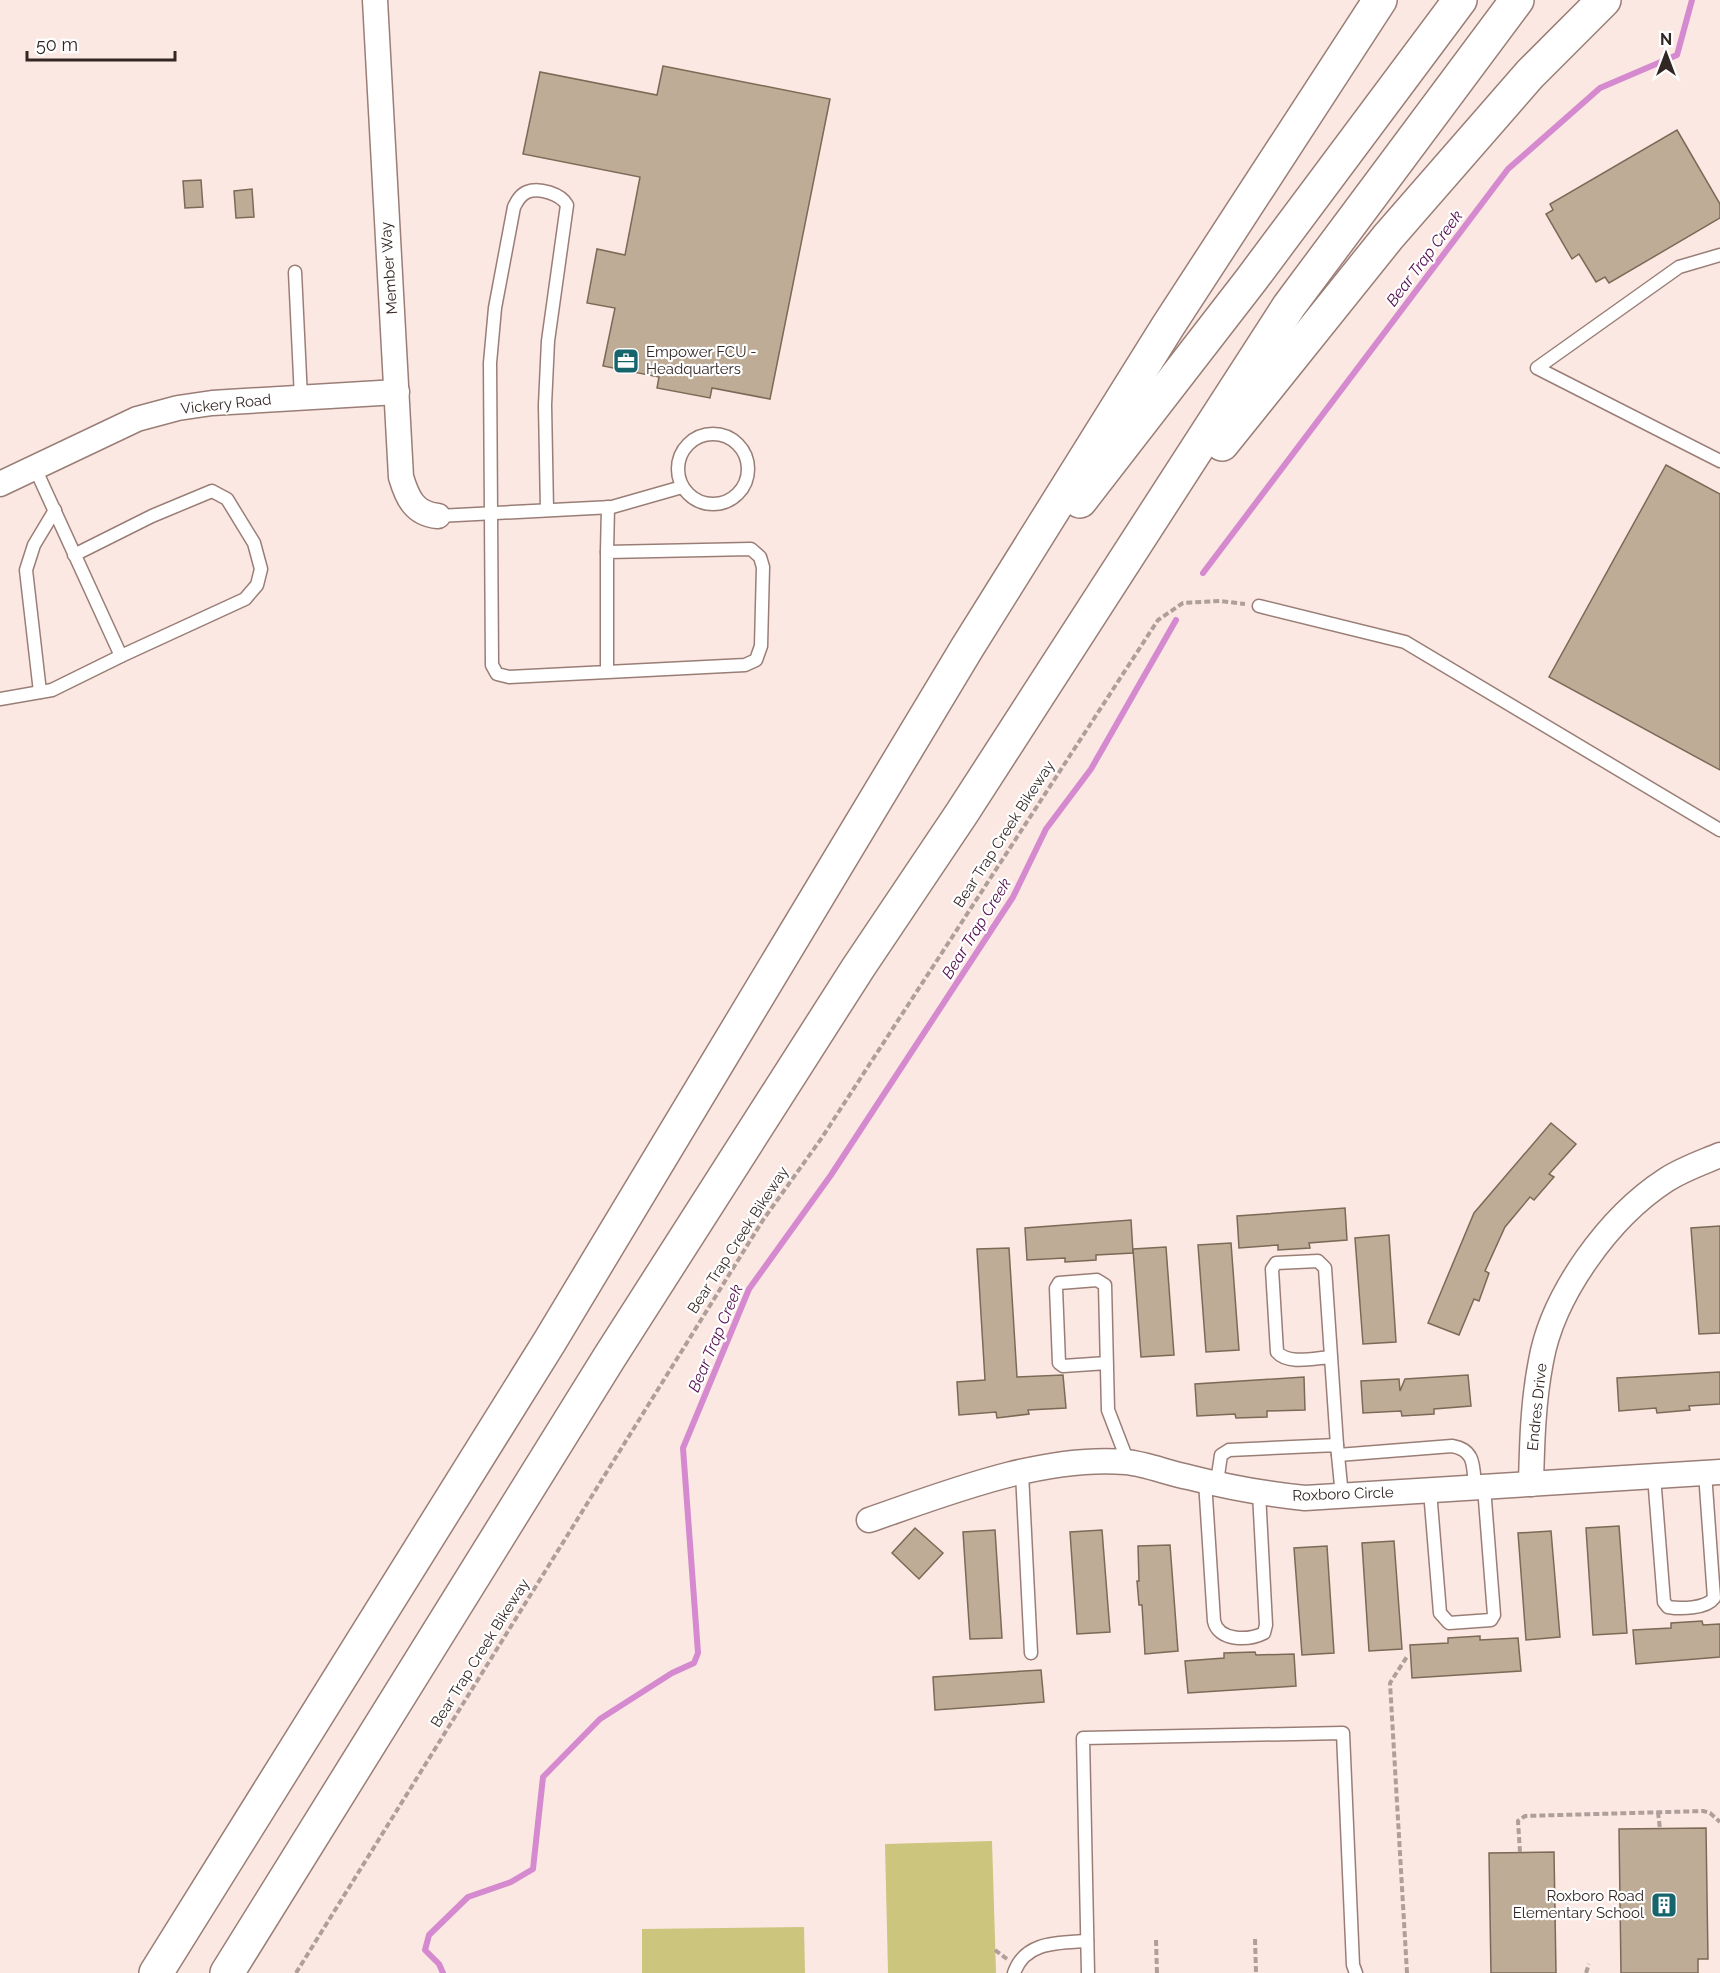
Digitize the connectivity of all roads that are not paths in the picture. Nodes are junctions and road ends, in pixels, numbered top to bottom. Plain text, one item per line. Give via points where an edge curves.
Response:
1 (375, 0) edge
2 (1380, 0) edge
3 (1460, 0) edge
4 (1517, 0) edge
5 (1604, 0) edge
6 (1720, 255) edge
7 (295, 272) dead end
8 (397, 392) junction
9 (301, 398) junction
10 (1720, 461) edge
11 (35, 468) junction
12 (0, 484) edge
13 (682, 487) junction
14 (608, 507) junction
15 (55, 510) junction
16 (547, 510) junction
17 (491, 514) junction
18 (438, 516) joint
19 (607, 552) junction
20 (74, 555) junction
21 (1110, 583) junction
22 (1259, 606) road end
23 (967, 648) junction
24 (121, 656) junction
25 (607, 672) junction
26 (40, 692) junction
27 (0, 699) edge
28 (1720, 830) edge
29 (1720, 1155) edge
30 (1331, 1357) junction
31 (1107, 1363) junction
32 (1338, 1450) junction
33 (1128, 1462) junction
34 (1022, 1473) junction
35 (1712, 1473) edge
36 (1654, 1476) junction
37 (1211, 1482) junction
38 (1531, 1484) junction
39 (1480, 1488) junction
40 (1430, 1491) junction
41 (1259, 1493) junction
42 (1342, 1496) junction
43 (869, 1520) dead end
44 (1031, 1653) dead end
45 (1087, 1941) junction
46 (156, 1973) edge
47 (227, 1973) edge
48 (1014, 1973) edge
49 (1088, 1973) edge
50 (1356, 1973) edge

1 - 8 street, Member Way
2 - 23 highway via 1168,326
3 - 23 highway via 1251,280
4 - 21 highway via 1289,306
5 - 21 highway via 1530,74 1388,237
6 - 10 lane via 1679,267 1537,368
7 - 9 lane
8 - 9 street, Vickery Road
8 - 18 street, Member Way via 401,477 408,500 420,511
9 - 11 street, Vickery Road via 178,408 137,419
11 - 12 street, Vickery Road
11 - 15 lane
13 - 13 lane via 703,503 730,500 741,491 747,478 743,452 722,436 695,439 678,460
13 - 14 lane
14 - 16 lane
14 - 19 lane
15 - 20 lane
15 - 26 lane via 34,545 26,570
16 - 17 lane
16 - 17 lane via 548,341 567,205 560,196 537,191 527,192 514,207 495,308 490,363
17 - 18 lane
17 - 25 lane via 492,664 497,674 509,677
19 - 25 lane
19 - 25 lane via 751,549 760,557 763,567 761,646 756,660 745,665
20 - 24 lane
20 - 24 lane via 212,491 227,499 255,543 261,569 257,585 245,599
21 - 47 highway via 609,1358
22 - 28 lane via 1405,642
23 - 46 highway via 550,1341
24 - 26 lane
26 - 27 lane
29 - 38 street, Endres Drive via 1665,1181 1623,1216 1586,1260 1556,1315 1541,1359
30 - 30 lane via 1325,1268 1318,1261 1276,1263 1272,1269 1277,1352 1289,1359
30 - 32 lane
31 - 31 lane via 1105,1285 1097,1280 1059,1283 1059,1364
31 - 33 lane via 1108,1410
32 - 37 lane via 1229,1450 1221,1455
32 - 39 lane via 1464,1448 1472,1456
32 - 42 lane
33 - 34 street, Roxboro Circle via 1096,1461
33 - 37 street, Roxboro Circle
34 - 43 street, Roxboro Circle via 953,1491
34 - 44 lane
35 - 36 street, Roxboro Circle
35 - 36 lane via 1714,1598 1705,1605 1673,1608 1664,1602
36 - 38 street, Roxboro Circle
37 - 41 street, Roxboro Circle
37 - 41 lane via 1214,1621 1223,1636 1264,1633
38 - 39 street, Roxboro Circle
39 - 40 street, Roxboro Circle
39 - 40 lane via 1494,1615 1491,1620 1449,1623 1440,1613
40 - 42 street, Roxboro Circle
41 - 42 street, Roxboro Circle via 1305,1498
45 - 48 lane via 1038,1947 1025,1953
45 - 49 lane
45 - 50 lane via 1083,1738 1343,1733

